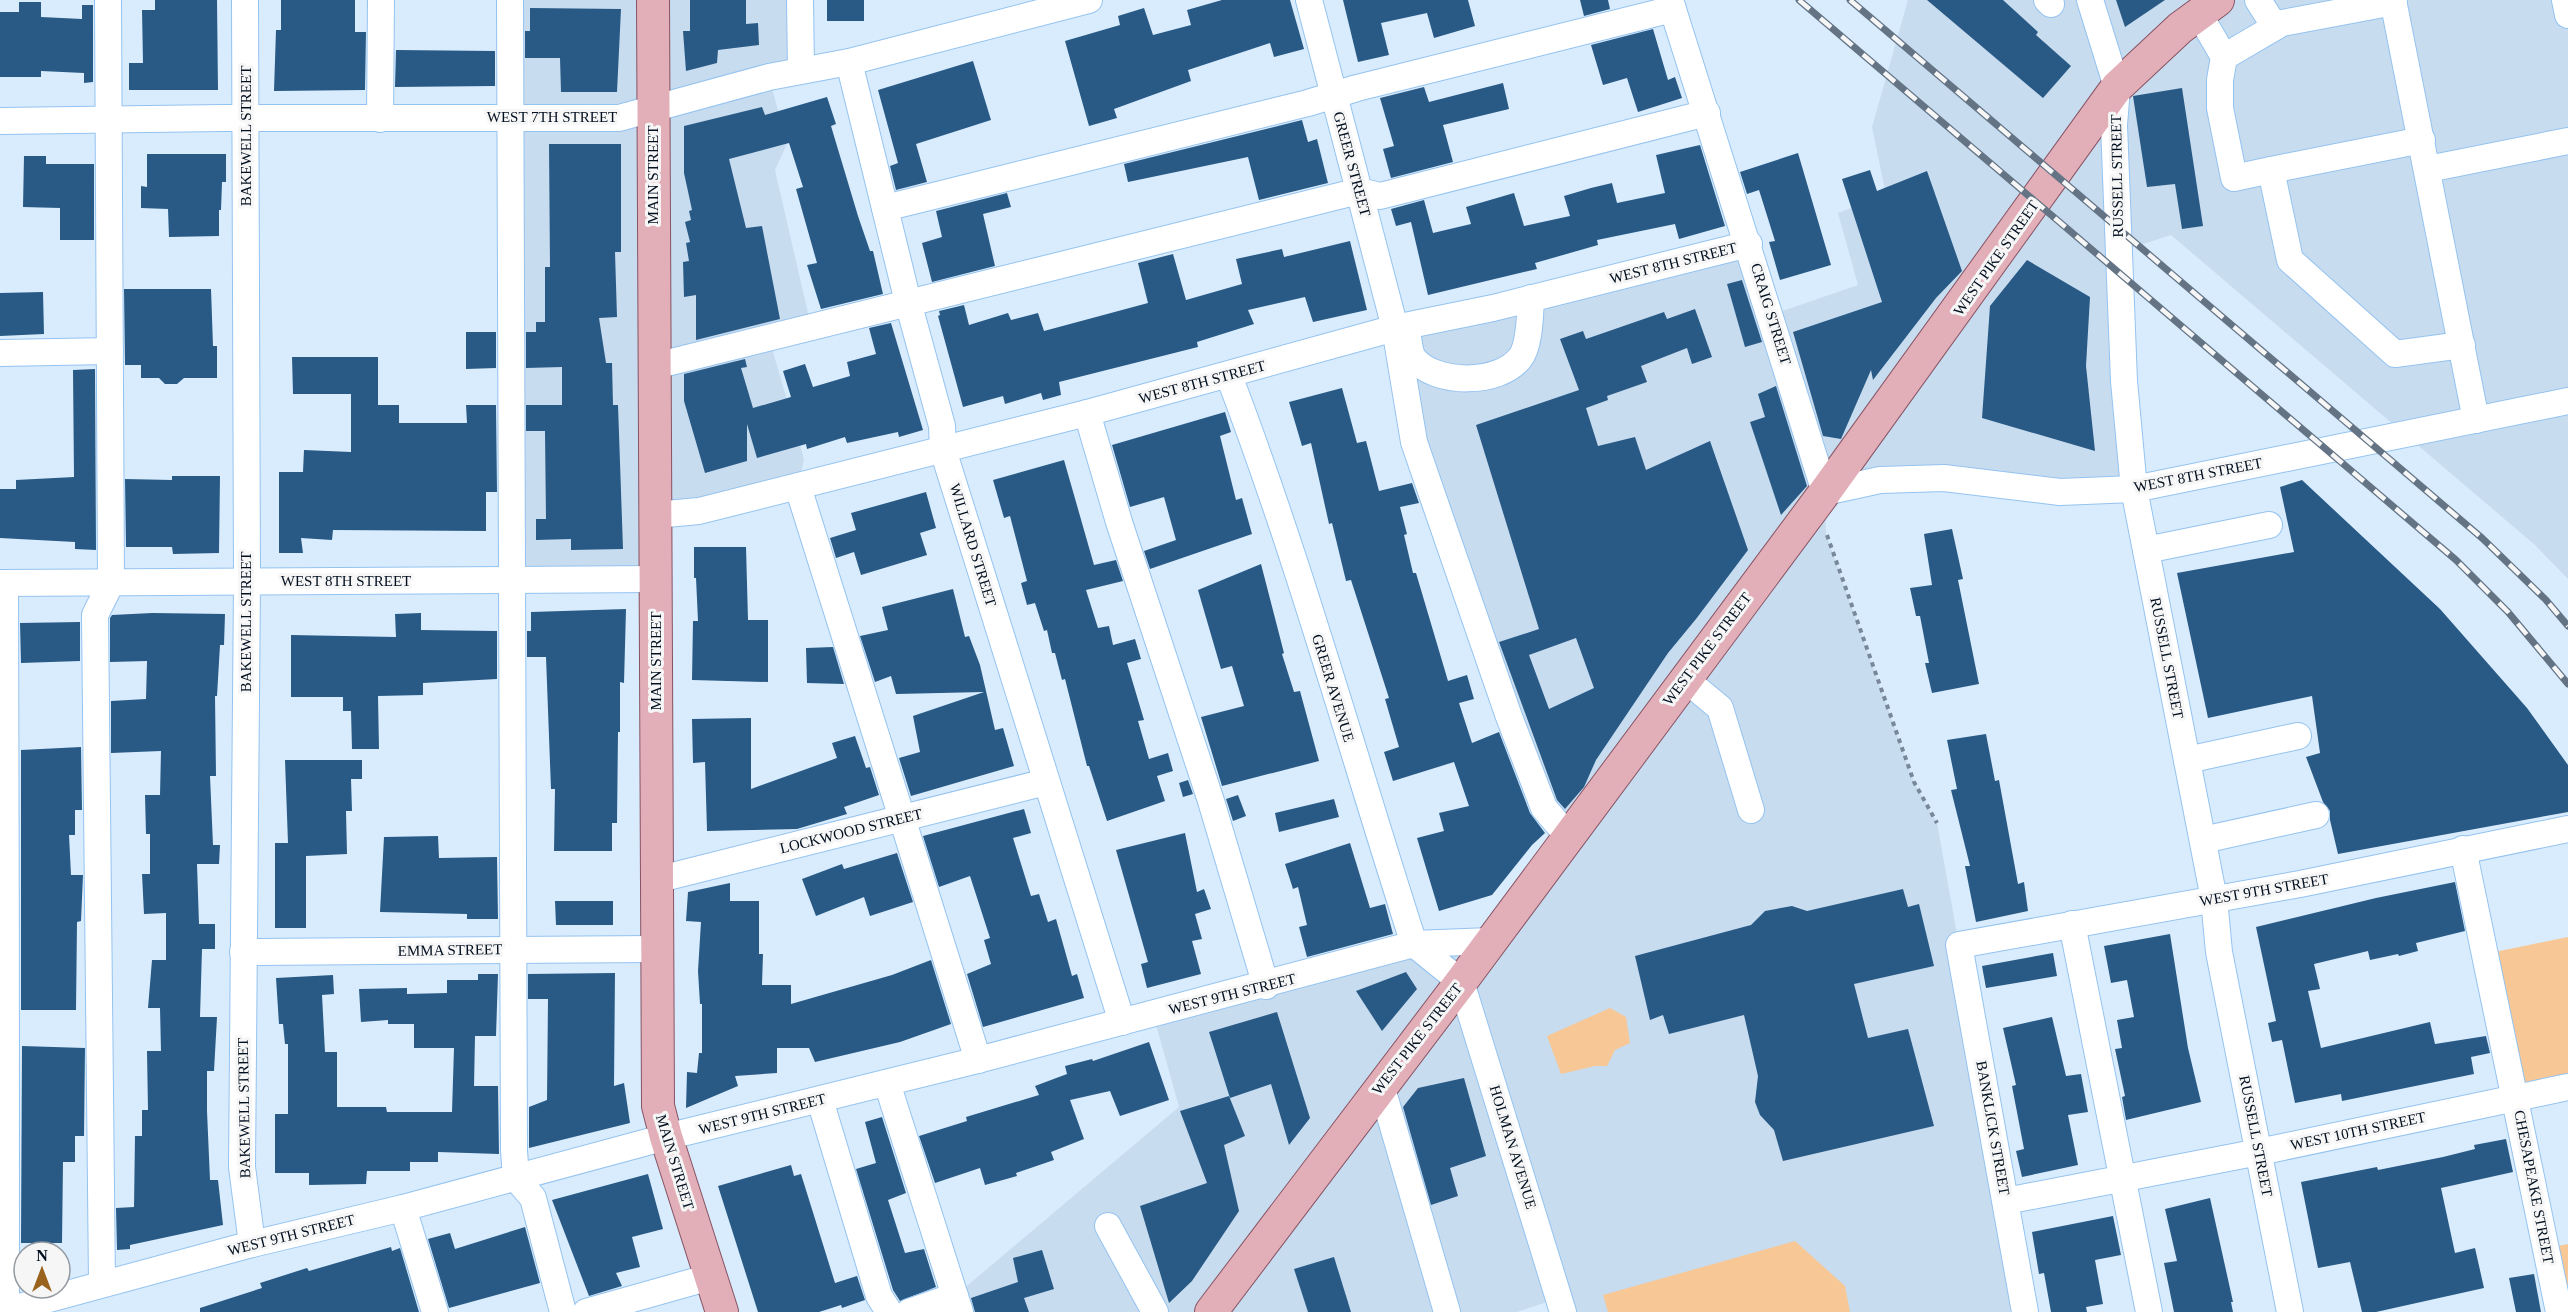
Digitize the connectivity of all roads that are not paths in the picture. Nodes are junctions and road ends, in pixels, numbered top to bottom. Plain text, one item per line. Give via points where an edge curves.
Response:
1 (108, 0) edge
2 (245, 0) edge
3 (381, 0) edge
4 (510, 0) edge
5 (653, 0) edge
6 (800, 0) edge
7 (1089, 0) edge
8 (1309, 0) edge
9 (2091, 0) edge
10 (2258, 0) edge
11 (2565, 0) edge
12 (2393, 1) edge
13 (1672, 4) edge
14 (2208, 7) edge
15 (2568, 15) edge
16 (2275, 27) junction
17 (2224, 57) junction
18 (849, 62) junction
19 (801, 70) junction
20 (2117, 87) junction
21 (1334, 96) junction
22 (653, 109) junction
23 (1707, 113) junction
24 (512, 116) junction
25 (246, 118) junction
26 (380, 119) junction
27 (108, 120) junction
28 (0, 121) edge
29 (2422, 140) junction
30 (2568, 141) edge
31 (2428, 168) junction
32 (2271, 170) junction
33 (1359, 191) junction
34 (885, 208) junction
35 (1749, 244) junction
36 (1531, 298) junction
37 (908, 302) junction
38 (1400, 327) junction
39 (2462, 345) junction
40 (110, 351) junction
41 (0, 352) edge
42 (655, 366) junction
43 (1229, 376) junction
44 (2568, 401) edge
45 (1087, 413) junction
46 (2476, 420) junction
47 (943, 450) junction
48 (798, 487) junction
49 (2134, 489) junction
50 (1825, 492) junction
51 (655, 515) junction
52 (2269, 525) dead end
53 (2146, 550) junction
54 (656, 579) junction
55 (512, 580) junction
56 (247, 582) junction
57 (2, 583) edge
58 (111, 583) junction
59 (1685, 679) junction
60 (2298, 736) dead end
61 (2187, 760) junction
62 (1046, 782) junction
63 (1751, 810) dead end
64 (2316, 815) dead end
65 (902, 819) junction
66 (2568, 829) edge
67 (1568, 836) junction
68 (2203, 840) junction
69 (2463, 849) junction
70 (656, 880) junction
71 (2214, 899) junction
72 (2072, 924) junction
73 (1490, 941) junction
74 (1414, 944) junction
75 (1959, 945) joint
76 (514, 949) junction
77 (656, 949) junction
78 (243, 952) junction
79 (1461, 982) junction
80 (1266, 986) junction
81 (1122, 1022) junction
82 (978, 1060) junction
83 (886, 1083) junction
84 (1382, 1085) junction
85 (2568, 1087) edge
86 (2516, 1098) junction
87 (820, 1100) junction
88 (666, 1137) junction
89 (2259, 1152) junction
90 (516, 1178) junction
91 (2122, 1179) junction
92 (2006, 1201) junction
93 (403, 1208) junction
94 (1108, 1226) dead end
95 (252, 1244) junction
96 (710, 1277) junction
97 (102, 1283) junction
98 (958, 1304) edge
99 (3, 1311) edge
100 (435, 1312) edge
101 (563, 1312) edge
102 (586, 1312) edge
103 (722, 1312) edge
104 (889, 1312) edge
105 (909, 1312) edge
106 (1155, 1312) edge
107 (1211, 1312) edge
108 (1446, 1312) edge
109 (1563, 1312) edge
110 (2025, 1312) edge
111 (2149, 1312) edge
112 (2290, 1312) edge
113 (2559, 1312) edge

1 - 27 street
2 - 25 street, BAKEWELL STREET
3 - 26 street
4 - 24 street
5 - 22 main road, MAIN STREET
6 - 19 street
7 - 18 street, WEST 7TH STREET
8 - 21 street, GREER STREET
9 - 20 street, RUSSELL STREET
10 - 16 street
11 - 15 street
12 - 16 street
12 - 29 street
13 - 21 street
13 - 23 street, CRAIG STREET
14 - 17 street
14 - 20 main road, WEST PIKE STREET
16 - 17 street
17 - 32 street via 2220,108 2234,178
18 - 19 street, WEST 7TH STREET
18 - 34 street, WILLARD STREET
19 - 22 street, WEST 7TH STREET
20 - 49 street, RUSSELL STREET via 2114,125 2123,369
20 - 50 main road, WEST PIKE STREET
21 - 33 street, GREER STREET
21 - 34 street
22 - 24 street, WEST 7TH STREET via 619,118
22 - 42 main road, MAIN STREET
23 - 33 street via 1380,196
23 - 35 street, CRAIG STREET
24 - 26 street, WEST 7TH STREET
24 - 55 street
25 - 26 street, WEST 7TH STREET
25 - 27 street, WEST 7TH STREET
25 - 56 street, BAKEWELL STREET
27 - 28 street, WEST 7TH STREET
27 - 40 street
29 - 31 street
29 - 32 street
30 - 31 street
31 - 39 street
32 - 39 street via 2290,260 2339,306 2395,354
33 - 37 street
33 - 38 street, GREER STREET
34 - 37 street, WILLARD STREET
35 - 36 street, WEST 8TH STREET
35 - 50 street, CRAIG STREET
36 - 38 street, WEST 8TH STREET
36 - 38 street via 1521,357 1498,373 1467,380 1427,370 1413,357
37 - 42 street
37 - 47 street, WILLARD STREET via 942,426
38 - 43 street, WEST 8TH STREET
38 - 67 street via 1414,442 1544,808
39 - 46 street
40 - 41 street
40 - 58 street
42 - 51 main road, MAIN STREET
43 - 45 street, WEST 8TH STREET
43 - 74 street, GREER AVENUE via 1299,581
44 - 46 street, WEST 8TH STREET
45 - 47 street, WEST 8TH STREET
45 - 80 street via 1212,801
46 - 49 street, WEST 8TH STREET
47 - 48 street, WEST 8TH STREET
47 - 62 street, WILLARD STREET
48 - 51 street, WEST 8TH STREET via 699,511
48 - 65 street
49 - 50 street, WEST 8TH STREET via 2060,492 1944,478 1880,480
49 - 53 street, RUSSELL STREET
50 - 59 main road, WEST PIKE STREET
51 - 54 main road, MAIN STREET
52 - 53 street
53 - 61 street, RUSSELL STREET
54 - 55 street, WEST 8TH STREET
54 - 70 main road, MAIN STREET
55 - 56 street, WEST 8TH STREET
55 - 76 street
56 - 58 street, WEST 8TH STREET
56 - 78 street, BAKEWELL STREET
57 - 58 street, WEST 8TH STREET
57 - 99 street via 8,877
58 - 97 street via 95,615
59 - 63 street via 1720,708
59 - 67 main road, WEST PIKE STREET
60 - 61 street
61 - 68 street, RUSSELL STREET
62 - 65 street, LOCKWOOD STREET
62 - 81 street, WILLARD STREET
64 - 68 street
65 - 70 street, LOCKWOOD STREET
65 - 82 street
66 - 69 street, WEST 9TH STREET
67 - 73 main road, WEST PIKE STREET
68 - 71 street, RUSSELL STREET
69 - 71 street, WEST 9TH STREET
69 - 86 street, CHESAPEAKE STREET
70 - 77 main road, MAIN STREET
71 - 72 street, WEST 9TH STREET
71 - 89 street, RUSSELL STREET via 2219,952
72 - 75 street, WEST 9TH STREET
72 - 91 street
73 - 74 street, WEST 9TH STREET
73 - 79 main road, WEST PIKE STREET
74 - 79 street
74 - 80 street, WEST 9TH STREET
75 - 92 street, BANKLICK STREET
76 - 77 street, EMMA STREET
76 - 78 street, EMMA STREET
76 - 90 street
77 - 88 main road, MAIN STREET via 658,1106
78 - 95 street, BAKEWELL STREET via 242,1167
79 - 84 main road, WEST PIKE STREET
79 - 109 street, HOLMAN AVENUE
80 - 81 street, WEST 9TH STREET
81 - 82 street, WEST 9TH STREET
82 - 83 street, WEST 9TH STREET
83 - 87 street, WEST 9TH STREET
83 - 98 street
84 - 107 main road, WEST PIKE STREET
84 - 108 street
85 - 86 street, WEST 10TH STREET
86 - 89 street, WEST 10TH STREET
86 - 113 street, CHESAPEAKE STREET
87 - 88 street, WEST 9TH STREET
87 - 104 street via 879,1296
88 - 90 street, WEST 9TH STREET
88 - 96 main road, MAIN STREET
89 - 91 street, WEST 10TH STREET
89 - 112 street, RUSSELL STREET
90 - 93 street, WEST 9TH STREET
90 - 101 street via 533,1198
91 - 92 street, WEST 10TH STREET
91 - 111 street
92 - 110 street, BANKLICK STREET
93 - 95 street, WEST 9TH STREET
93 - 100 street
94 - 106 street
95 - 97 street, WEST 9TH STREET
96 - 102 street
96 - 103 main road, MAIN STREET
97 - 99 street, WEST 9TH STREET
98 - 105 street

